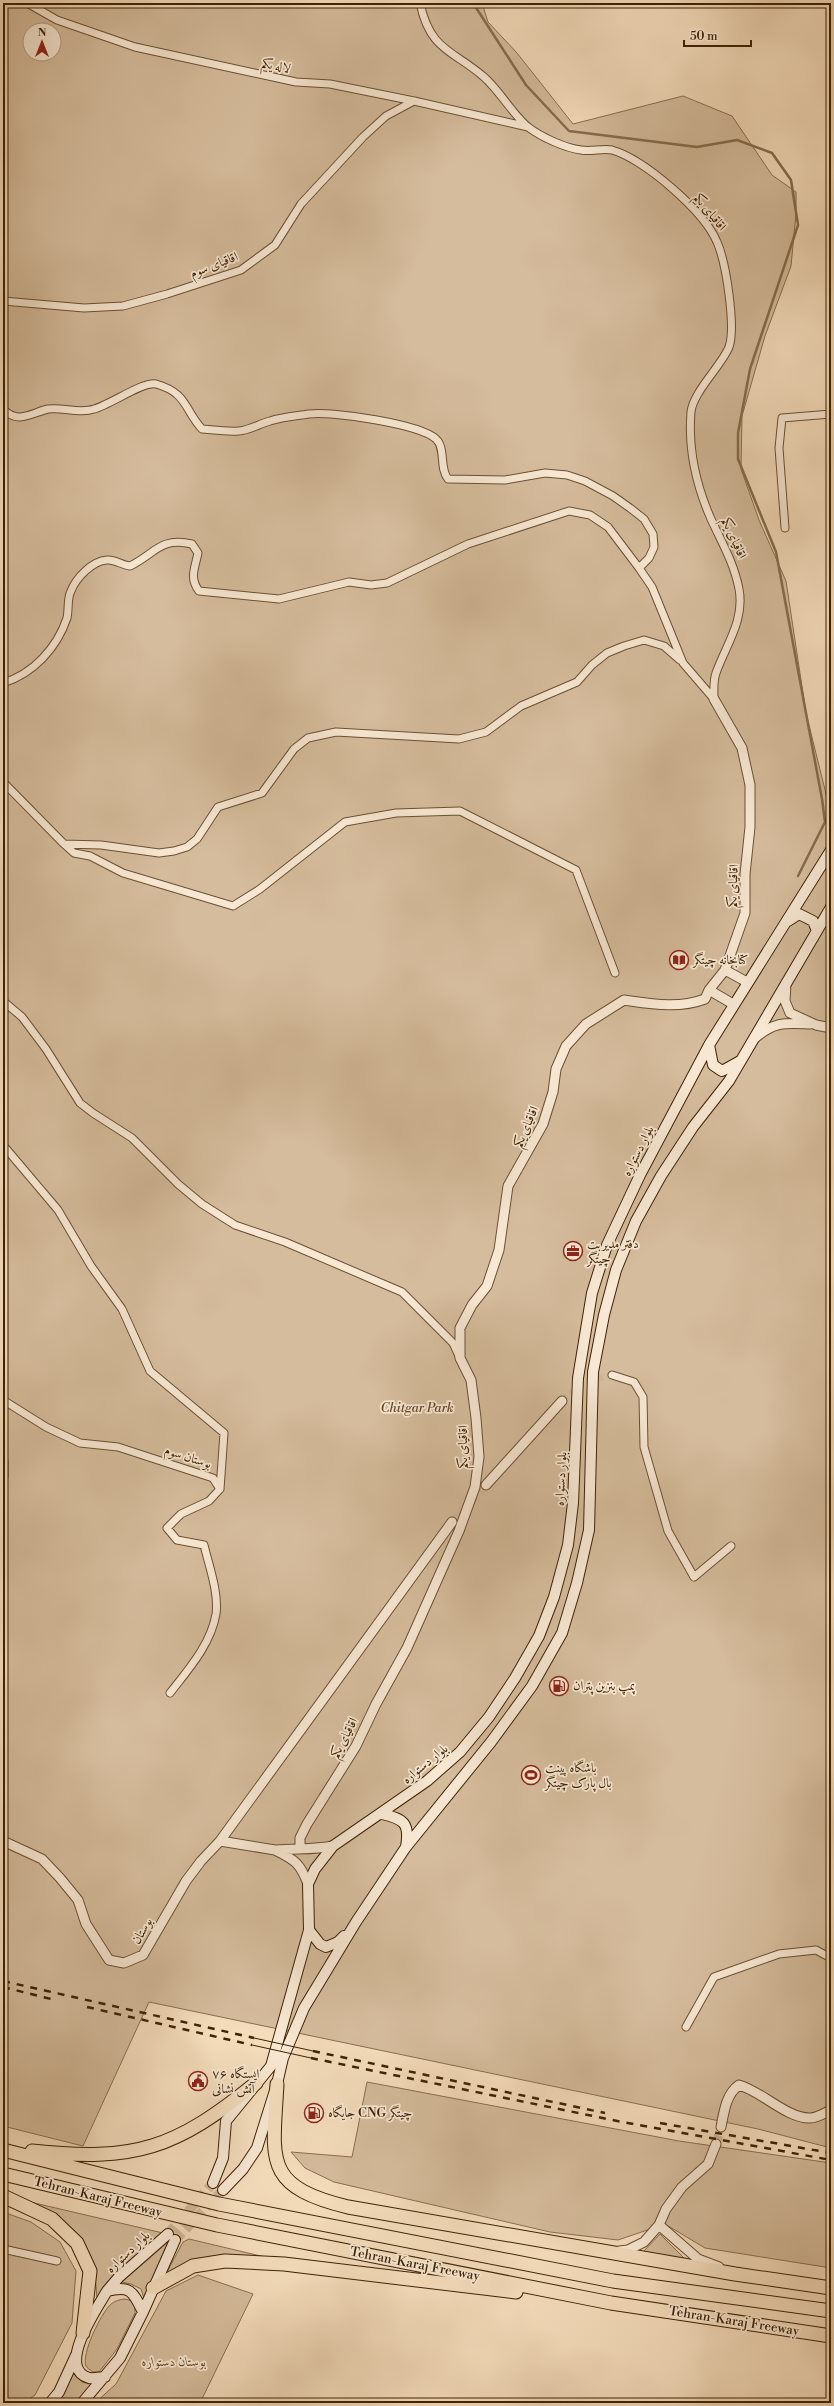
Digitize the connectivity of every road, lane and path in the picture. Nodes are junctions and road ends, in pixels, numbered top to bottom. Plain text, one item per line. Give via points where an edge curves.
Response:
1 (27, 3) edge
2 (420, 3) edge
3 (414, 101) junction
4 (528, 127) junction
5 (3, 301) edge
6 (3, 409) edge
7 (831, 414) edge
8 (785, 528) dead end
9 (639, 568) junction
10 (683, 663) junction
11 (3, 683) edge
12 (714, 699) junction
13 (3, 782) edge
14 (64, 844) junction
15 (831, 850) edge
16 (831, 907) edge
17 (784, 923) junction
18 (817, 931) junction
19 (725, 970) junction
20 (615, 973) dead end
21 (747, 982) junction
22 (786, 982) junction
23 (709, 990) junction
24 (3, 1001) edge
25 (733, 1004) junction
26 (816, 1025) junction
27 (831, 1028) edge
28 (751, 1041) junction
29 (709, 1045) junction
30 (742, 1059) junction
31 (3, 1145) edge
32 (460, 1358) junction
33 (612, 1375) tunnel mouth
34 (3, 1400) edge
35 (562, 1401) tunnel mouth
36 (3, 1461) edge
37 (3, 1472) edge
38 (3, 1477) edge
39 (486, 1485) tunnel mouth
40 (220, 1489) junction
41 (452, 1522) tunnel mouth
42 (731, 1546) dead end
43 (170, 1693) dead end
44 (382, 1814) junction
45 (3, 1841) edge
46 (220, 1841) junction
47 (333, 1846) junction
48 (406, 1847) junction
49 (300, 1848) junction
50 (275, 1850) junction
51 (308, 1884) junction
52 (356, 1922) junction
53 (309, 1930) junction
54 (831, 1958) edge
55 (686, 2027) dead end
56 (256, 2083) junction
57 (277, 2084) junction
58 (831, 2110) edge
59 (721, 2127) tunnel mouth
60 (716, 2144) tunnel mouth
61 (3, 2145) edge
62 (3, 2150) edge
63 (3, 2174) edge
64 (213, 2183) tunnel mouth
65 (223, 2190) tunnel mouth
66 (3, 2196) edge
67 (659, 2225) junction
68 (3, 2249) edge
69 (611, 2252) junction
70 (58, 2262) dead end
71 (735, 2274) junction
72 (153, 2288) junction
73 (831, 2288) edge
74 (107, 2291) junction
75 (611, 2303) junction
76 (831, 2311) edge
77 (143, 2312) junction
78 (83, 2333) junction
79 (831, 2336) edge
80 (77, 2353) junction
81 (105, 2377) junction
82 (50, 2403) edge
83 (82, 2403) edge

1 - 3 street, لاله یکم via 57,20 135,47 296,82 330,84
2 - 4 street, اقاقیای یکم via 433,38 452,56 483,76
3 - 4 street, لاله یکم
3 - 5 street, اقاقیای سوم via 386,116 363,137 301,204 275,245 241,270 203,284 123,306 84,308
4 - 12 street, اقاقیای یکم via 580,150 611,150 634,160 664,181 696,211 717,241 728,286 731,313 729,346 691,408 690,450 701,494 731,558 740,591 738,622 715,675
6 - 9 street via 8,414 19,417 50,409 92,410 111,404 141,386 154,384 170,389 182,399 202,429 239,431 270,421 311,414 335,415 411,427 428,432 438,441 444,474 448,479 505,480 545,473 567,475 607,492 644,519 654,534 654,547 649,558
7 - 8 street via 782,418 779,448
9 - 10 street via 652,587
9 - 11 street via 608,527 590,515 569,511 468,544 387,583 371,585 349,582 279,599 199,591 194,585 192,573 198,553 192,544 178,541 164,543 130,566 108,559 92,565 70,592 67,618 47,655 19,678
10 - 12 street
10 - 14 street via 664,646 644,640 607,653 577,682 521,706 486,732 459,739 336,732 308,738 294,749 262,793 218,807 197,839 187,847 174,852 159,853 101,844
12 - 19 street, اقاقیای یکم via 742,748 750,786 745,913
13 - 14 street
14 - 20 street via 74,852 90,856 124,873 233,906 260,889 345,822 396,813 460,811 576,870
15 - 17 main road, بلوار دستواره
16 - 18 main road
17 - 18 main road via 800,914 813,921
17 - 21 main road, بلوار دستواره
18 - 22 main road
19 - 21 street
19 - 23 street, اقاقیای یکم
21 - 25 main road, بلوار دستواره
22 - 26 street via 785,1001 790,1013
22 - 28 main road
23 - 25 street
23 - 32 street, اقاقیای یکم via 705,1000 691,1004 664,1005 624,1000 586,1024 566,1046 556,1070 554,1092 544,1124 508,1186 499,1250 487,1286 472,1305 460,1328
24 - 32 street via 22,1017 46,1049 80,1103 132,1138 202,1204 235,1225 292,1244 402,1292 453,1342
25 - 29 main road, بلوار دستواره
26 - 27 street
26 - 28 street via 784,1023 768,1027
28 - 30 main road
29 - 30 main road via 713,1065 722,1071
29 - 44 main road, بلوار دستواره via 630,1196 607,1245 592,1293 578,1378 573,1503 568,1545 554,1597 539,1636 493,1711 460,1752 427,1781
30 - 48 main road via 660,1176 636,1221 616,1270 593,1372 589,1530 562,1633 532,1686 491,1742
31 - 40 street via 58,1210 91,1266 122,1309 150,1371 224,1433
32 - 49 street, اقاقیای یکم via 471,1380 476,1418 479,1457 475,1487 459,1531 407,1648 356,1746 300,1838
33 - 42 street via 634,1382 643,1397 644,1448 668,1531 694,1577
34 - 40 street, بوستان سوم via 46,1427 80,1443 118,1447 213,1478
35 - 39 street
36 - 37 street
37 - 38 street
40 - 43 street via 209,1501 181,1514 167,1528 177,1540 204,1545 216,1614 193,1664
41 - 46 street, بوستان
44 - 47 main road, بلوار دستواره
44 - 48 main road via 398,1818 405,1824 408,1833
45 - 46 street, بوستان via 42,1860 60,1878 78,1900 86,1924 109,1960 124,1962 143,1955 186,1881 200,1861
46 - 50 street
47 - 49 street via 314,1850
47 - 51 main road, بلوار دستواره via 315,1869
48 - 52 main road
49 - 50 street
50 - 51 street via 301,1867
51 - 53 main road, بلوار دستواره
52 - 53 main road via 338,1942 326,1946 320,1944
52 - 57 main road via 304,2008 283,2058
53 - 56 main road, بلوار دستواره via 271,2066
54 - 55 street via 816,1950 779,1954 714,1977
56 - 61 highway via 218,2114 177,2138 156,2146 102,2155 32,2152
56 - 64 main road via 226,2121 223,2158
57 - 65 main road via 257,2148 243,2169
57 - 69 highway via 274,2140 278,2164 282,2175 289,2182 317,2200
58 - 59 street via 811,2118 797,2116 748,2088 739,2086 732,2090 725,2105
60 - 67 street via 708,2164 682,2187 666,2209
62 - 76 highway, Tehran-Karaj Freeway via 219,2204 597,2278
63 - 75 highway, Tehran-Karaj Freeway via 217,2226
66 - 78 highway via 52,2219 77,2242 90,2271
67 - 69 street via 644,2242 628,2250
67 - 71 street via 698,2259
68 - 70 street
69 - 71 highway
71 - 73 highway
72 - 74 main road, بلوار دستواره via 172,2237 119,2277
72 - 75 highway via 193,2266 225,2262 284,2264
72 - 77 main road, بلوار دستواره
74 - 77 main road via 120,2288 129,2290
74 - 78 main road, بلوار دستواره
75 - 79 highway, Tehran-Karaj Freeway
77 - 81 main road, بلوار دستواره via 120,2358
78 - 80 main road, بلوار دستواره
80 - 81 main road via 77,2366 80,2372 90,2378
80 - 82 main road via 59,2392
81 - 83 main road

